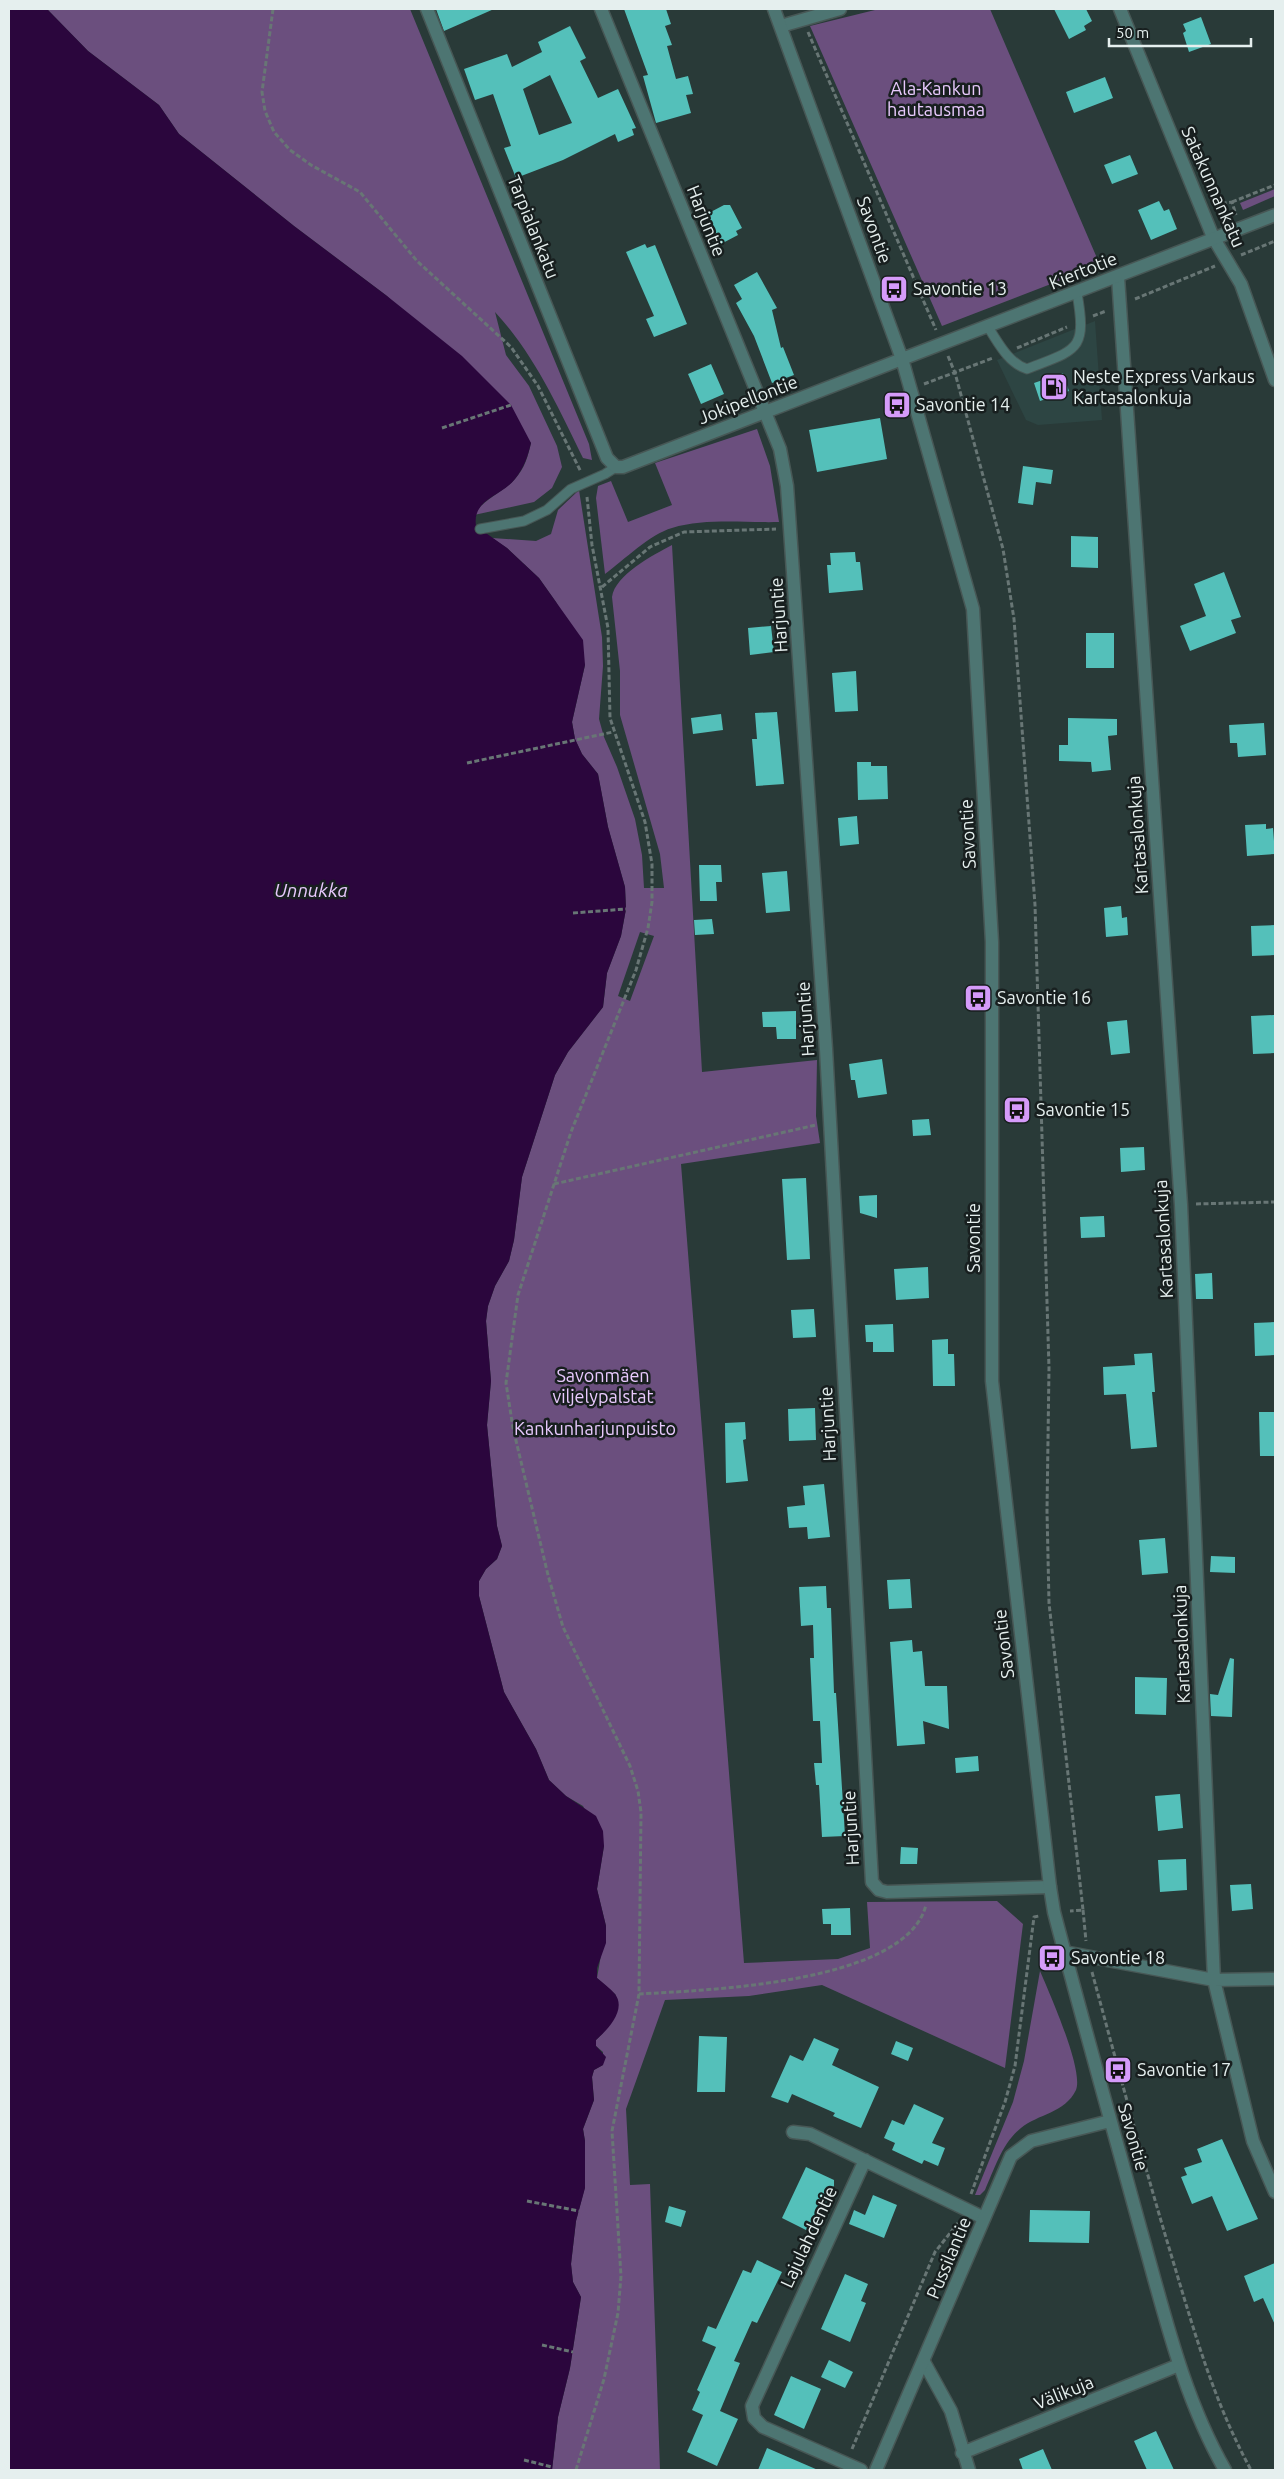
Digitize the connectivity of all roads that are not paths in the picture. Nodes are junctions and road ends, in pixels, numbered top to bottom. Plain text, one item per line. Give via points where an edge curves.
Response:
1 (427, 9) edge
2 (601, 9) edge
3 (774, 9) edge
4 (840, 9) edge
5 (1120, 9) edge
6 (781, 26) junction
7 (1275, 215) edge
8 (1213, 237) junction
9 (1118, 276) junction
10 (1077, 292) junction
11 (988, 327) junction
12 (902, 359) junction
13 (1275, 380) edge
14 (765, 412) junction
15 (612, 462) junction
16 (480, 530) dead end
17 (1050, 1887) junction
18 (1064, 1952) junction
19 (1275, 1979) edge
20 (1214, 1980) junction
21 (1110, 2121) junction
22 (794, 2132) dead end
23 (865, 2160) junction
24 (1275, 2192) edge
25 (984, 2218) junction
26 (924, 2362) junction
27 (1179, 2365) junction
28 (962, 2453) junction
29 (861, 2470) edge
30 (876, 2470) edge
31 (969, 2470) edge
32 (1225, 2470) edge

1 - 15 street, Tarpialankatu
2 - 14 street, Harjuntie
3 - 6 street, Savontie
4 - 6 street
5 - 8 street, Satakunnankatu
6 - 12 street, Savontie
7 - 8 street, Kiertotie
8 - 9 street, Kiertotie
8 - 13 street, Satakunnankatu via 1241,284
9 - 10 street, Kiertotie
9 - 20 street, Kartasalonkuja via 1181,1205
10 - 11 street, Kiertotie
10 - 11 lane via 1081,334 1068,353 1026,368 1020,367
11 - 12 street, Kiertotie
12 - 14 street, Jokipellontie
12 - 17 street, Savontie via 973,610 992,942 992,1380
14 - 15 street, Jokipellontie via 623,467
14 - 17 street, Harjuntie via 780,449 791,529 872,1882 879,1890 887,1892
15 - 16 lane via 605,474 571,489 548,510 524,521
17 - 18 street, Savontie
18 - 20 street
18 - 21 street, Savontie
19 - 20 street
20 - 24 street, Kartasalonkuja via 1253,2142
21 - 25 street, Pussilantie via 1031,2141 1019,2148 1011,2156
21 - 27 street, Savontie
22 - 23 street via 810,2134
23 - 25 street
23 - 29 street, Lajulahdentie via 752,2406 754,2418 769,2430
25 - 26 street, Pussilantie
26 - 28 street via 951,2411
26 - 30 street, Pussilantie
27 - 28 street, Välikuja
27 - 32 street, Savontie via 1212,2447
28 - 31 street

